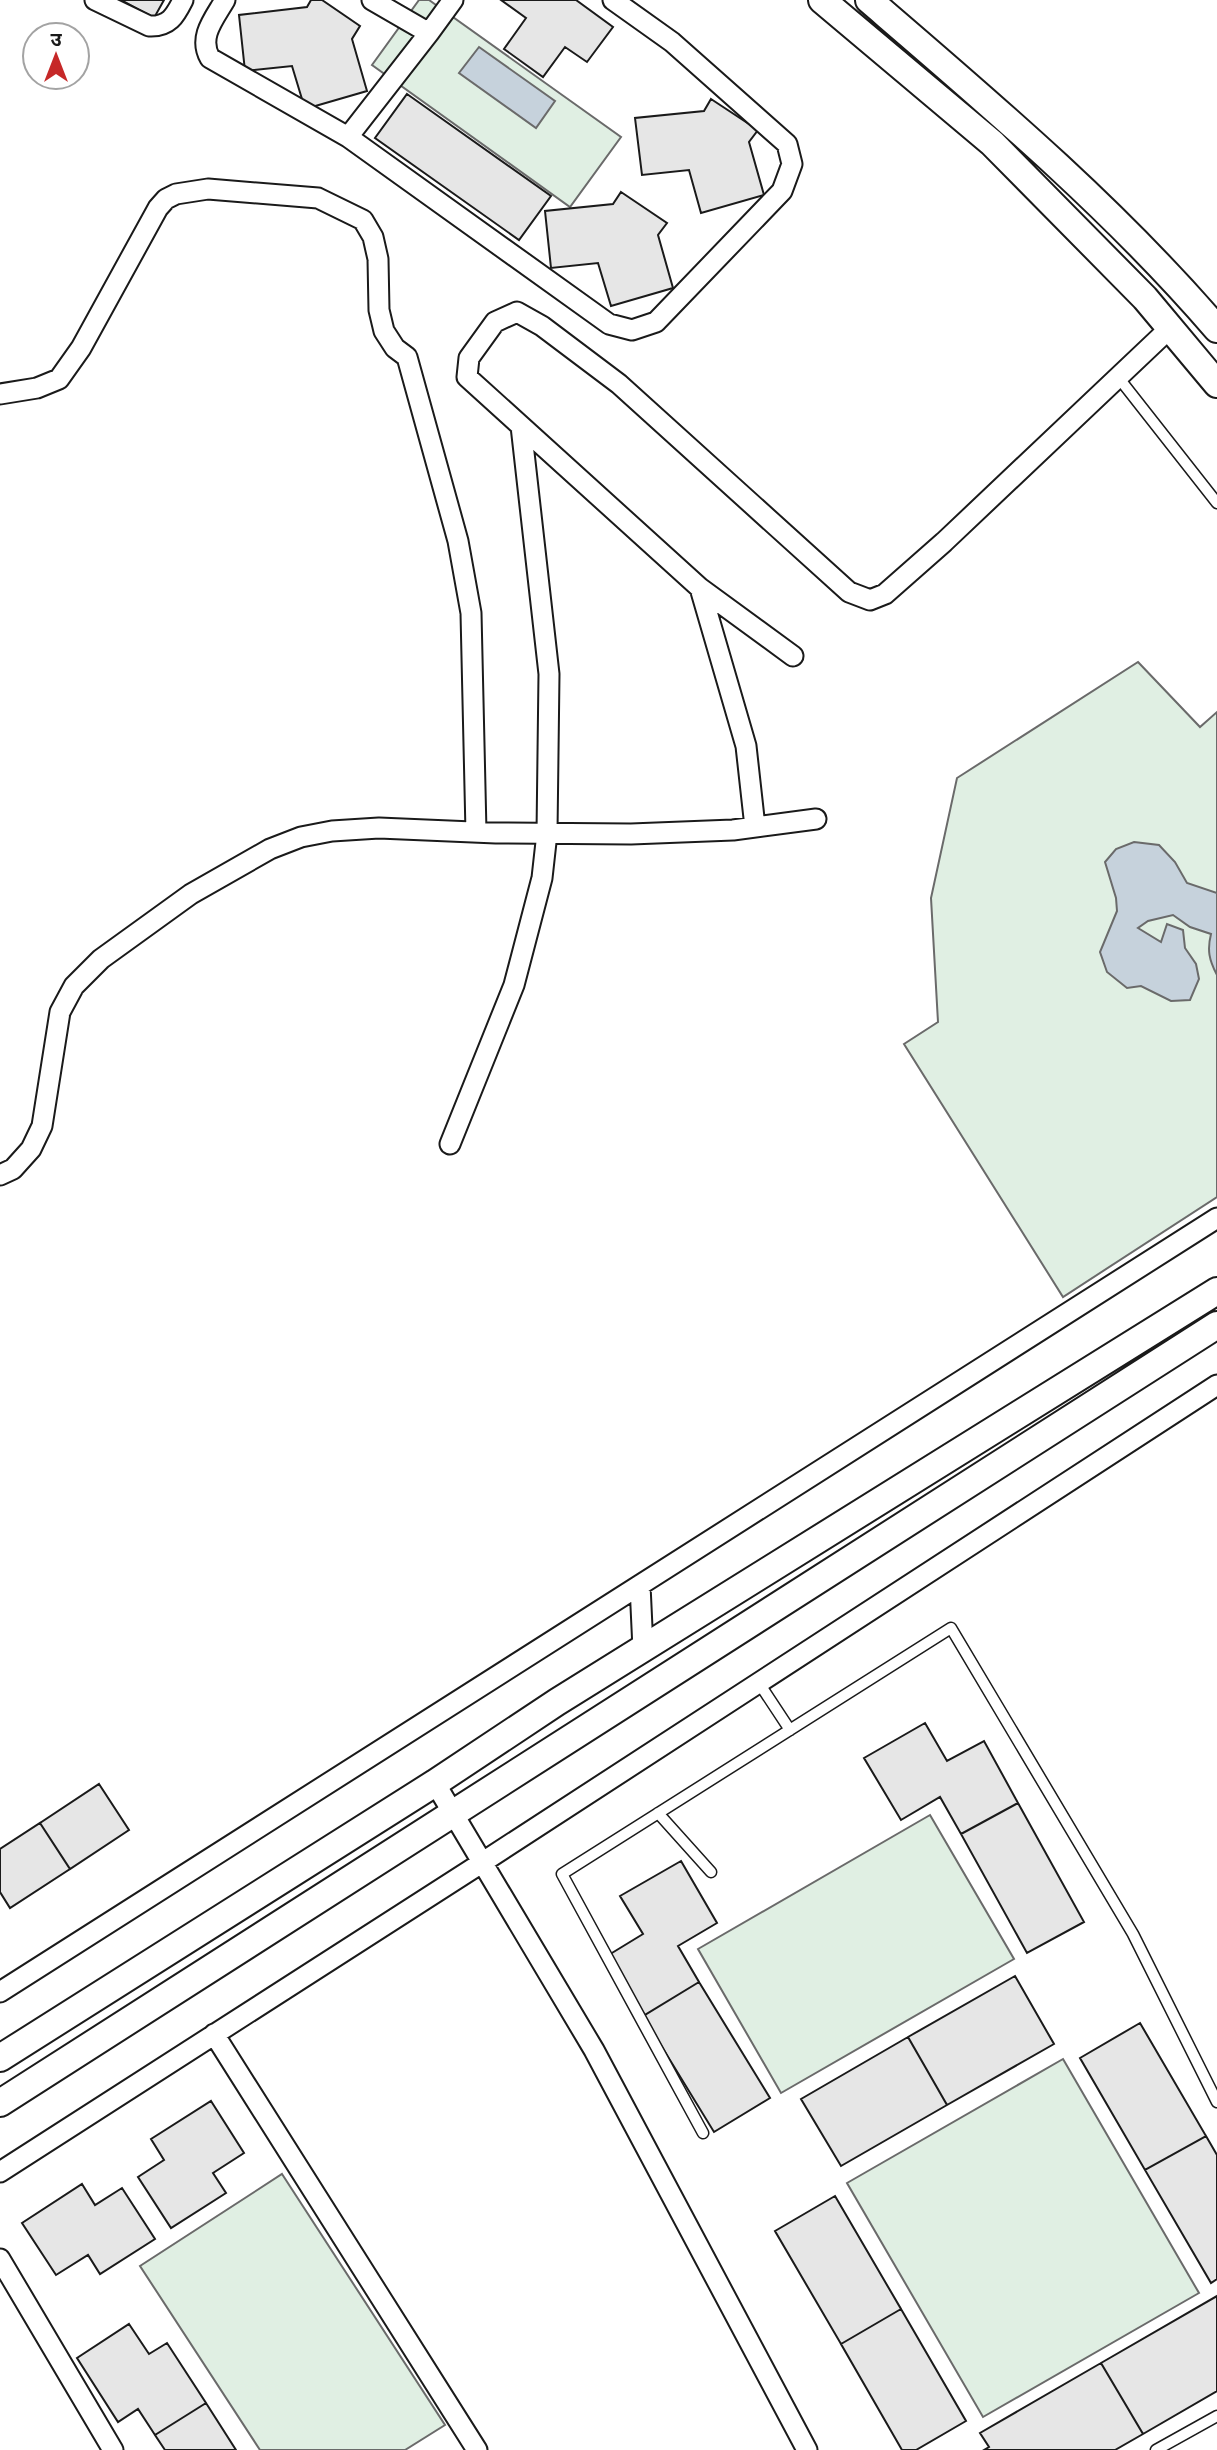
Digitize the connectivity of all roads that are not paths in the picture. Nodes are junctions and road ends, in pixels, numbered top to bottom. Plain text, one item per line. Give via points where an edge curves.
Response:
1 (95, 0) edge
2 (183, 0) edge
3 (225, 0) edge
4 (372, 0) edge
5 (453, 0) edge
6 (613, 0) edge
7 (822, 0) edge
8 (869, 0) edge
9 (429, 33) junction
10 (348, 137) junction
11 (1170, 328) junction
12 (1217, 329) edge
13 (1118, 377) junction
14 (1217, 384) edge
15 (0, 394) edge
16 (521, 426) junction
17 (1217, 503) edge
18 (700, 588) junction
19 (793, 656) dead end
20 (816, 819) dead end
21 (755, 827) junction
22 (476, 832) junction
23 (547, 834) junction
24 (450, 1144) dead end
25 (4, 1176) edge
26 (1217, 1217) edge
27 (1217, 1291) edge
28 (1217, 1325) edge
29 (1217, 1385) edge
30 (641, 1598) junction
31 (643, 1649) junction
32 (759, 1683) junction
33 (790, 1730) junction
34 (435, 1783) junction
35 (455, 1813) junction
36 (658, 1813) junction
37 (483, 1862) junction
38 (710, 1872) dead end
39 (0, 1992) edge
40 (214, 2034) junction
41 (0, 2058) edge
42 (1217, 2102) edge
43 (0, 2104) edge
44 (703, 2133) dead end
45 (0, 2172) edge
46 (0, 2259) edge
47 (1217, 2416) edge
48 (113, 2450) edge
49 (477, 2450) edge
50 (807, 2450) edge
51 (1156, 2450) edge

1 - 2 street via 158,26 170,22
3 - 10 street via 204,41 210,58
4 - 9 street
5 - 9 street
6 - 10 street via 672,42 787,144 792,164 782,191 656,322 632,330 609,324
7 - 11 street via 992,143
8 - 12 street via 1014,125 1170,275
9 - 10 street
11 - 13 street
11 - 14 street
13 - 16 street via 944,542 885,594 870,600 849,592 619,384 517,312 495,322 469,358 467,377
13 - 17 lane
15 - 22 street via 59,380 158,208 176,194 208,189 318,198 363,220 379,259 379,310 384,331 407,357 458,541 471,612
16 - 18 street
16 - 23 street via 549,674
18 - 19 street
18 - 21 street via 746,746
20 - 21 street
21 - 23 street
22 - 23 street
22 - 25 street via 379,828 301,836 191,894 112,950 75,986 60,1012 42,1126 30,1149
23 - 24 street via 542,878 514,985
26 - 30 street
27 - 31 street
28 - 35 street
29 - 32 street
30 - 31 street
30 - 39 street
31 - 34 street
32 - 33 lane
32 - 37 street
33 - 36 lane
33 - 42 lane via 951,1628 1133,1934
34 - 35 street
34 - 41 street
35 - 37 street
35 - 43 street
36 - 38 lane
36 - 44 lane via 562,1874
37 - 40 street
37 - 50 street via 594,2050
40 - 45 street
40 - 49 street
46 - 48 street
47 - 51 lane

